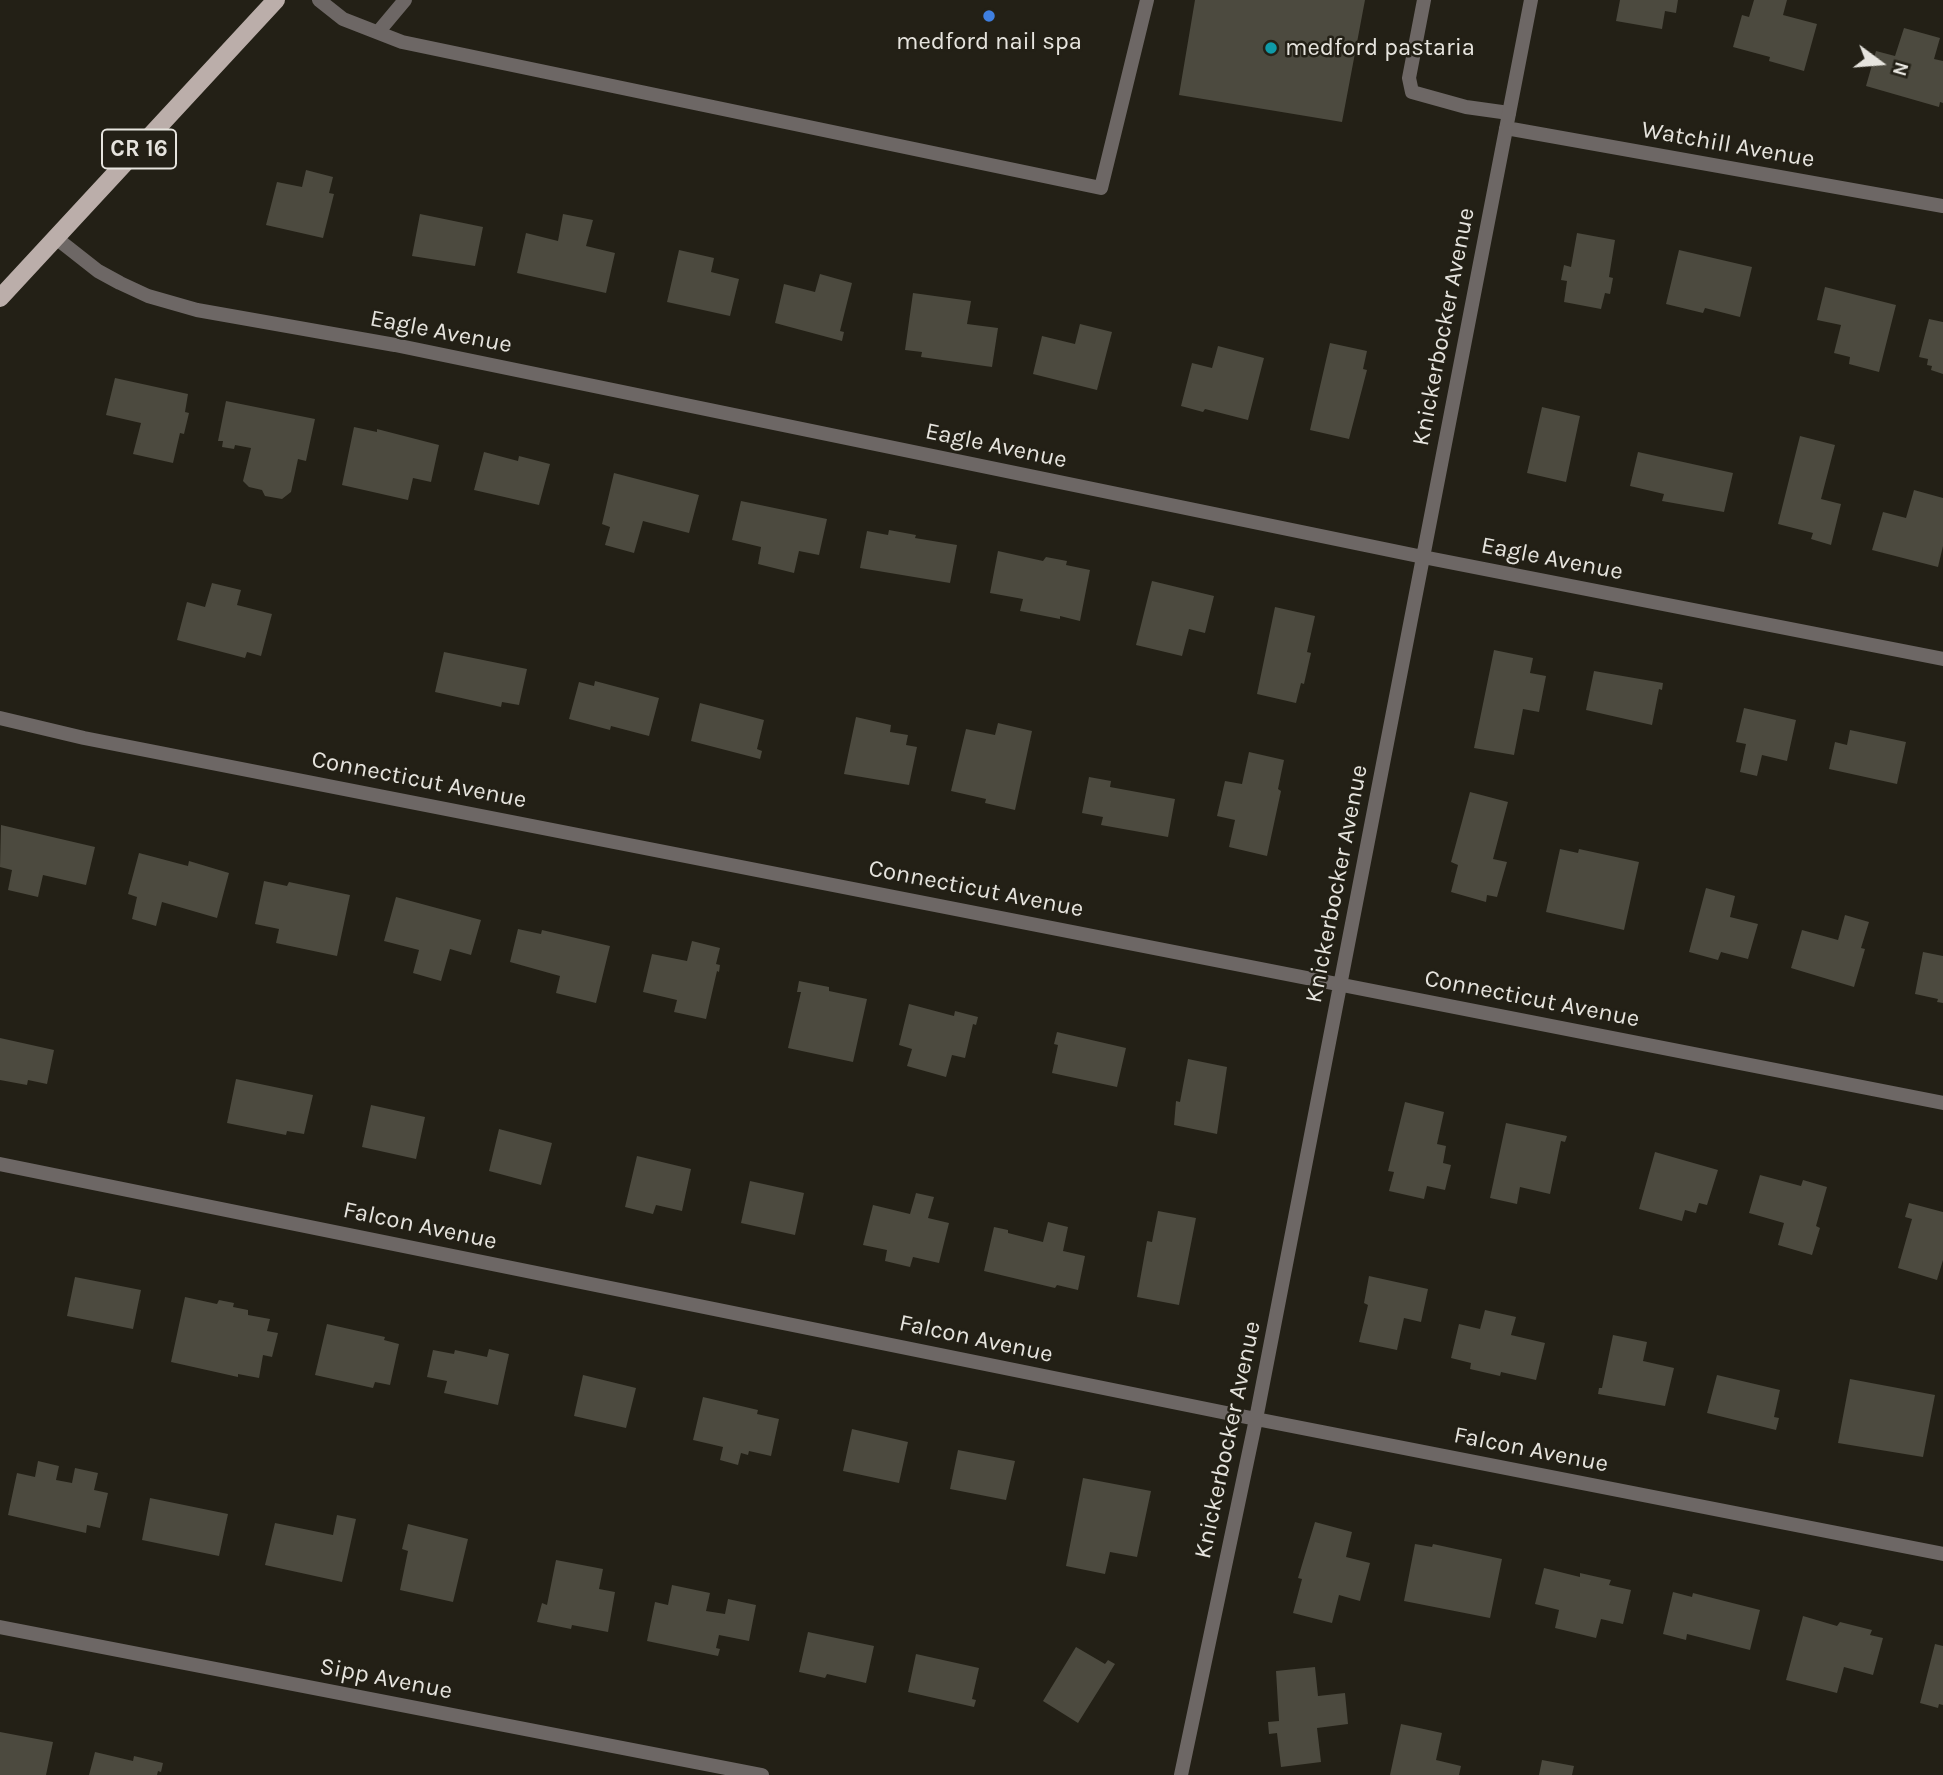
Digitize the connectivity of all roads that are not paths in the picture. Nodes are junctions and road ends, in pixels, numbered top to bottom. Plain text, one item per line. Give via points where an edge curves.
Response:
1 (276, 0) edge
2 (319, 0) edge
3 (405, 0) edge
4 (1147, 0) edge
5 (1424, 0) edge
6 (1531, 0) edge
7 (379, 32) junction
8 (1509, 113) junction
9 (1506, 128) junction
10 (1943, 206) edge
11 (56, 238) junction
12 (0, 298) edge
13 (1423, 557) junction
14 (1943, 659) edge
15 (0, 718) edge
16 (1341, 984) junction
17 (1943, 1104) edge
18 (0, 1164) edge
19 (1256, 1419) junction
20 (1943, 1554) edge
21 (0, 1627) edge
22 (762, 1775) edge
23 (1181, 1775) edge

1 - 11 main road, CR 16
2 - 7 street via 343,19
3 - 7 street
4 - 7 street via 1101,188 402,42
5 - 8 street via 1409,78 1412,92
6 - 8 street, Knickerbocker Avenue
8 - 9 street, Knickerbocker Avenue
9 - 10 street, Watchill Avenue
9 - 13 street, Knickerbocker Avenue
11 - 12 main road, CR 16
11 - 13 street, Eagle Avenue via 120,283 197,310 395,345
13 - 14 street, Eagle Avenue
13 - 16 street, Knickerbocker Avenue
15 - 16 street, Connecticut Avenue
16 - 17 street, Connecticut Avenue
16 - 19 street, Knickerbocker Avenue
18 - 19 street, Falcon Avenue
19 - 20 street, Falcon Avenue
19 - 23 street, Knickerbocker Avenue
21 - 22 street, Sipp Avenue

